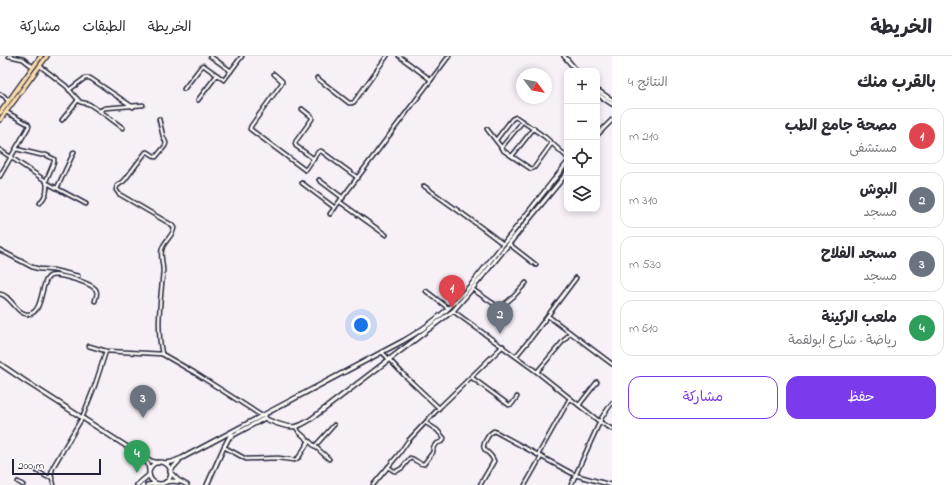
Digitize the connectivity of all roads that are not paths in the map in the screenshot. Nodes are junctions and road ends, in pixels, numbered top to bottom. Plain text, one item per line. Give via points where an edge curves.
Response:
1 (9, 56) edge
2 (35, 56) edge
3 (47, 56) edge
4 (210, 56) edge
5 (242, 56) edge
6 (387, 56) edge
7 (399, 56) edge
8 (449, 56) edge
9 (563, 56) edge
10 (40, 58) edge
11 (40, 66) junction
12 (33, 67) junction
13 (573, 68) edge
14 (231, 71) junction
15 (274, 74) dead end
16 (217, 75) junction
17 (317, 78) dead end
18 (431, 80) junction
19 (184, 89) dead end
20 (69, 90) junction
21 (600, 92) edge
22 (0, 94) edge
23 (600, 96) edge
24 (78, 100) junction
25 (198, 100) dead end
26 (612, 100) edge
27 (8, 101) junction
28 (612, 104) edge
29 (143, 105) dead end
30 (133, 107) junction
31 (302, 109) dead end
32 (99, 111) junction
33 (0, 112) edge
34 (6, 112) junction
35 (159, 119) dead end
36 (0, 120) edge
37 (62, 120) dead end
38 (612, 120) edge
39 (523, 121) junction
40 (123, 128) dead end
41 (534, 128) junction
42 (487, 129) dead end
43 (600, 132) edge
44 (496, 140) junction
45 (552, 144) junction
46 (501, 148) junction
47 (16, 149) junction
48 (0, 150) edge
49 (74, 152) dead end
50 (564, 154) edge
51 (512, 157) junction
52 (11, 158) junction
53 (314, 159) junction
54 (564, 167) edge
55 (0, 176) edge
56 (565, 176) edge
57 (358, 178) junction
58 (319, 180) dead end
59 (47, 182) junction
60 (302, 183) dead end
61 (424, 186) dead end
62 (57, 188) junction
63 (343, 198) junction
64 (340, 202) junction
65 (537, 202) junction
66 (40, 204) dead end
67 (86, 204) dead end
68 (541, 205) junction
69 (335, 208) junction
70 (330, 214) dead end
71 (386, 235) dead end
72 (503, 244) junction
73 (509, 244) junction
74 (0, 250) edge
75 (536, 265) dead end
76 (78, 276) dead end
77 (576, 278) dead end
78 (526, 283) dead end
79 (472, 289) junction
80 (426, 291) dead end
81 (0, 294) edge
82 (95, 301) dead end
83 (449, 309) junction
84 (453, 311) junction
85 (548, 316) junction
86 (570, 333) junction
87 (413, 336) junction
88 (416, 340) junction
89 (89, 346) dead end
90 (503, 346) junction
91 (106, 351) junction
92 (382, 352) junction
93 (162, 354) junction
94 (516, 356) junction
95 (390, 359) junction
96 (0, 364) edge
97 (612, 364) edge
98 (537, 372) junction
99 (471, 377) junction
100 (597, 382) dead end
101 (517, 397) dead end
102 (570, 398) junction
103 (612, 403) edge
104 (579, 404) junction
105 (439, 408) junction
106 (264, 417) junction
107 (82, 418) junction
108 (426, 422) junction
109 (600, 422) junction
110 (334, 425) dead end
111 (296, 427) junction
112 (612, 429) edge
113 (232, 432) junction
114 (230, 438) junction
115 (309, 441) junction
116 (224, 446) junction
117 (315, 446) junction
118 (140, 455) junction
119 (540, 456) junction
120 (182, 458) junction
121 (329, 458) dead end
122 (158, 463) junction
123 (164, 463) junction
124 (388, 467) junction
125 (37, 471) dead end
126 (170, 471) junction
127 (149, 474) junction
128 (575, 475) junction
129 (51, 477) junction
130 (18, 482) dead end
131 (166, 482) junction
132 (157, 484) junction
133 (185, 484) edge
134 (24, 485) edge
135 (54, 485) edge
136 (137, 485) edge
137 (147, 485) edge
138 (207, 485) edge
139 (373, 485) edge
140 (480, 485) edge
141 (526, 485) edge
142 (571, 485) edge
143 (611, 485) edge

1 - 12 street via 23,59
2 - 10 street
3 - 11 main road
4 - 14 street
5 - 14 street
6 - 17 street via 352,103
7 - 18 street
8 - 18 street
9 - 13 street
10 - 12 main road
11 - 20 street
11 - 34 main road
12 - 27 main road
14 - 16 street via 224,80
15 - 53 street via 282,83 250,129 305,170
16 - 19 street via 202,66
16 - 25 street
18 - 57 street
20 - 24 street
20 - 30 street via 85,78 90,78
21 - 26 street
22 - 27 street
23 - 28 street
24 - 32 street
24 - 37 street
27 - 33 main road
29 - 30 street
30 - 32 street via 105,108
31 - 53 street via 312,117 312,120 295,144
32 - 40 street
34 - 36 main road
34 - 47 street via 29,125
35 - 93 street via 165,146 156,157 146,152 116,190 174,228 162,250 159,327
38 - 43 street
39 - 41 street
39 - 44 street via 518,117 514,118
39 - 46 street
41 - 45 street
41 - 51 street
42 - 44 street
44 - 46 street
45 - 50 street
45 - 51 street via 533,169
46 - 51 street
47 - 52 street
47 - 59 street via 54,159
48 - 52 street
49 - 62 street
52 - 55 street
52 - 59 street
53 - 57 street via 322,151
54 - 65 street
56 - 68 street
57 - 63 street
58 - 63 street
59 - 62 street
59 - 66 street via 47,192
60 - 69 street
61 - 72 street
62 - 67 street
63 - 64 street
64 - 69 street
64 - 71 street
65 - 68 street
65 - 72 street
68 - 73 street
69 - 70 street
72 - 83 street
73 - 75 street
73 - 79 street
74 - 76 street via 39,269
77 - 85 street
78 - 79 street via 500,308
79 - 84 street
80 - 83 street
81 - 82 street via 6,296 24,314 31,314 40,302 47,278 56,275 93,286 97,295
83 - 87 street
84 - 88 street
84 - 90 street
85 - 86 street
85 - 94 street
86 - 97 street
86 - 98 street
87 - 88 street
87 - 92 street
88 - 95 street
89 - 91 street
90 - 94 street
90 - 99 street
91 - 93 street
91 - 107 street
92 - 95 street
92 - 106 street
93 - 106 street
94 - 98 street
95 - 105 street
95 - 111 street via 309,421
96 - 107 street
98 - 102 street
99 - 101 street via 509,405
99 - 105 street
100 - 104 street
102 - 104 street
102 - 119 street
103 - 109 street
104 - 109 street
105 - 108 street
106 - 111 street via 286,427
106 - 113 street
106 - 114 street
107 - 118 street
107 - 129 street via 53,467
108 - 124 street
108 - 124 street via 444,438 443,441 436,443 427,462 422,464 410,458 397,472
109 - 112 street
109 - 128 street
110 - 117 street
111 - 115 street
113 - 114 street
113 - 120 street
114 - 116 street
115 - 116 street via 295,460 246,459
115 - 117 street
116 - 138 street
117 - 121 street
118 - 122 street
118 - 127 street via 148,464
119 - 128 street
119 - 140 street via 496,431 492,432 483,446 494,460
119 - 141 street
120 - 123 street
120 - 126 street
122 - 123 street
122 - 127 street via 152,466
123 - 126 street
124 - 139 street
125 - 129 street
126 - 131 street via 170,477
126 - 133 street
127 - 132 street via 151,480
127 - 136 street
128 - 142 street
128 - 143 street
129 - 135 street
130 - 134 street
131 - 132 street
131 - 133 street via 176,481
132 - 137 street

